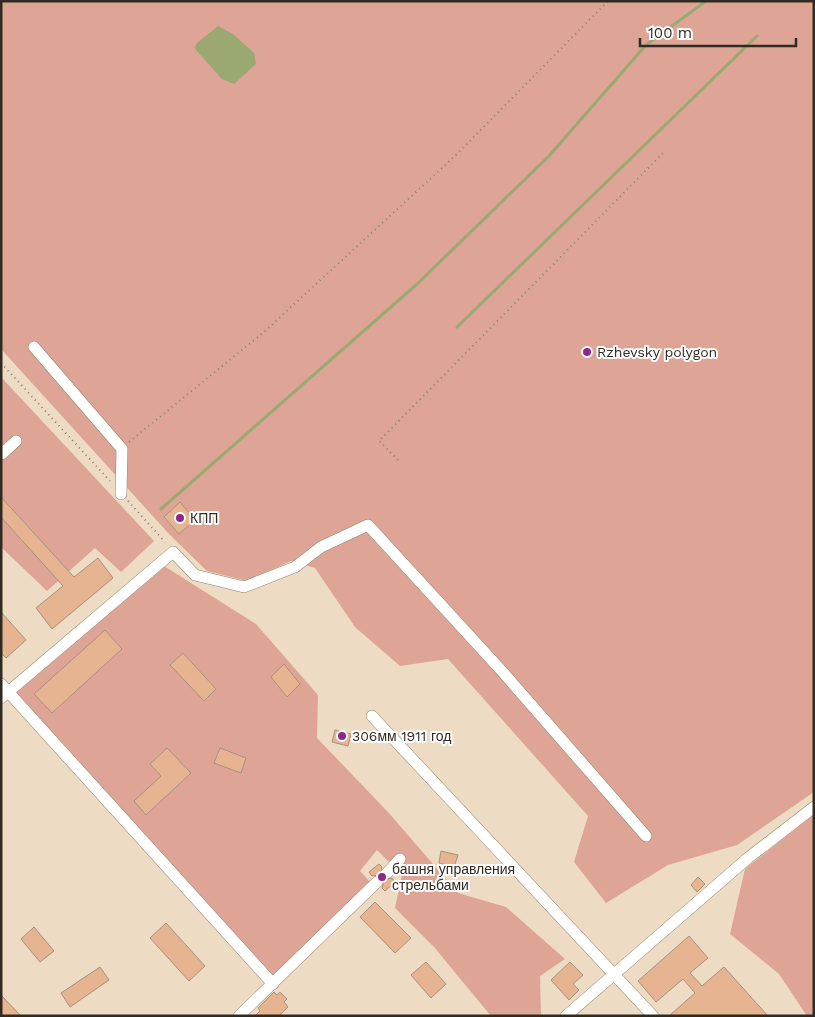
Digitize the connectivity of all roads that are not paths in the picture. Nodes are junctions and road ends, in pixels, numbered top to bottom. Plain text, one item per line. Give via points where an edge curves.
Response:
1 (34, 347) dead end
2 (16, 441) dead end
3 (2, 454) edge
4 (121, 494) road end
5 (3, 691) edge
6 (372, 716) dead end
7 (814, 807) edge
8 (646, 836) dead end
9 (400, 860) dead end
10 (387, 873) dead end
11 (377, 882) dead end
12 (614, 973) junction
13 (273, 984) junction
14 (239, 1016) edge
15 (566, 1016) edge
16 (653, 1016) edge

1 - 4 lane via 122,449
2 - 3 lane
5 - 8 lane via 173,552 195,575 244,587 295,567 321,547 368,525
5 - 13 lane
6 - 12 lane
7 - 12 lane via 748,858
9 - 10 lane
11 - 13 lane
12 - 15 lane
12 - 16 lane
13 - 14 lane

